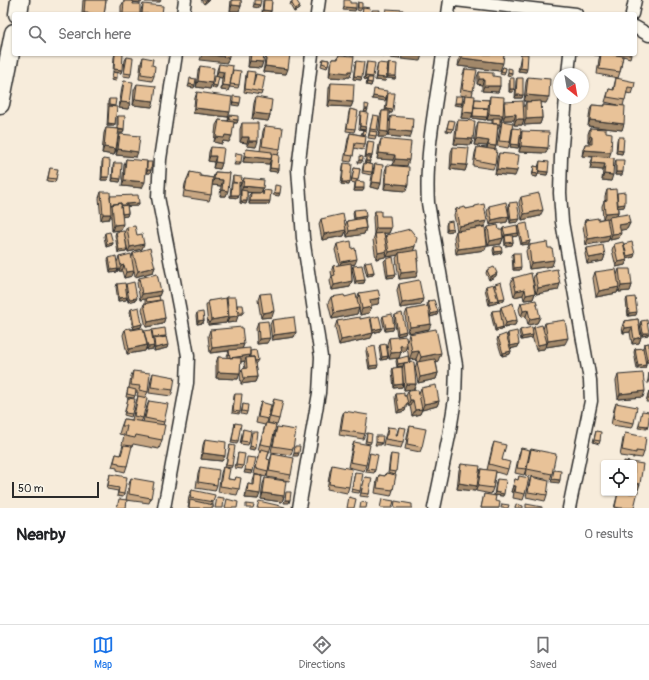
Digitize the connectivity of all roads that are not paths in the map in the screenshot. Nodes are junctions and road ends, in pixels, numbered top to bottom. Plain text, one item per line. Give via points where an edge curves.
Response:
1 (20, 0) edge
2 (185, 0) edge
3 (319, 0) edge
4 (450, 0) edge
5 (455, 0) edge
6 (635, 0) edge
7 (500, 3) edge
8 (18, 12) edge
9 (183, 12) edge
10 (317, 12) edge
11 (448, 12) edge
12 (561, 12) edge
13 (632, 12) edge
14 (637, 28) edge
15 (649, 35) edge
16 (12, 43) edge
17 (176, 56) edge
18 (312, 56) edge
19 (443, 56) edge
20 (570, 56) edge
21 (569, 68) edge
22 (0, 104) edge
23 (565, 104) edge
24 (164, 508) edge
25 (299, 508) edge
26 (434, 508) edge
27 (569, 508) edge

1 - 8 street
2 - 9 street
3 - 10 street
4 - 11 street
5 - 7 street
6 - 13 street
7 - 12 street
14 - 15 street
16 - 22 street
17 - 24 street via 160,160 158,197 188,356 187,383
18 - 25 street via 298,169 303,238 321,357 320,393
19 - 26 street via 427,182 428,203 456,365 455,399
20 - 21 street
23 - 27 street via 561,157 562,222 590,380 591,401

